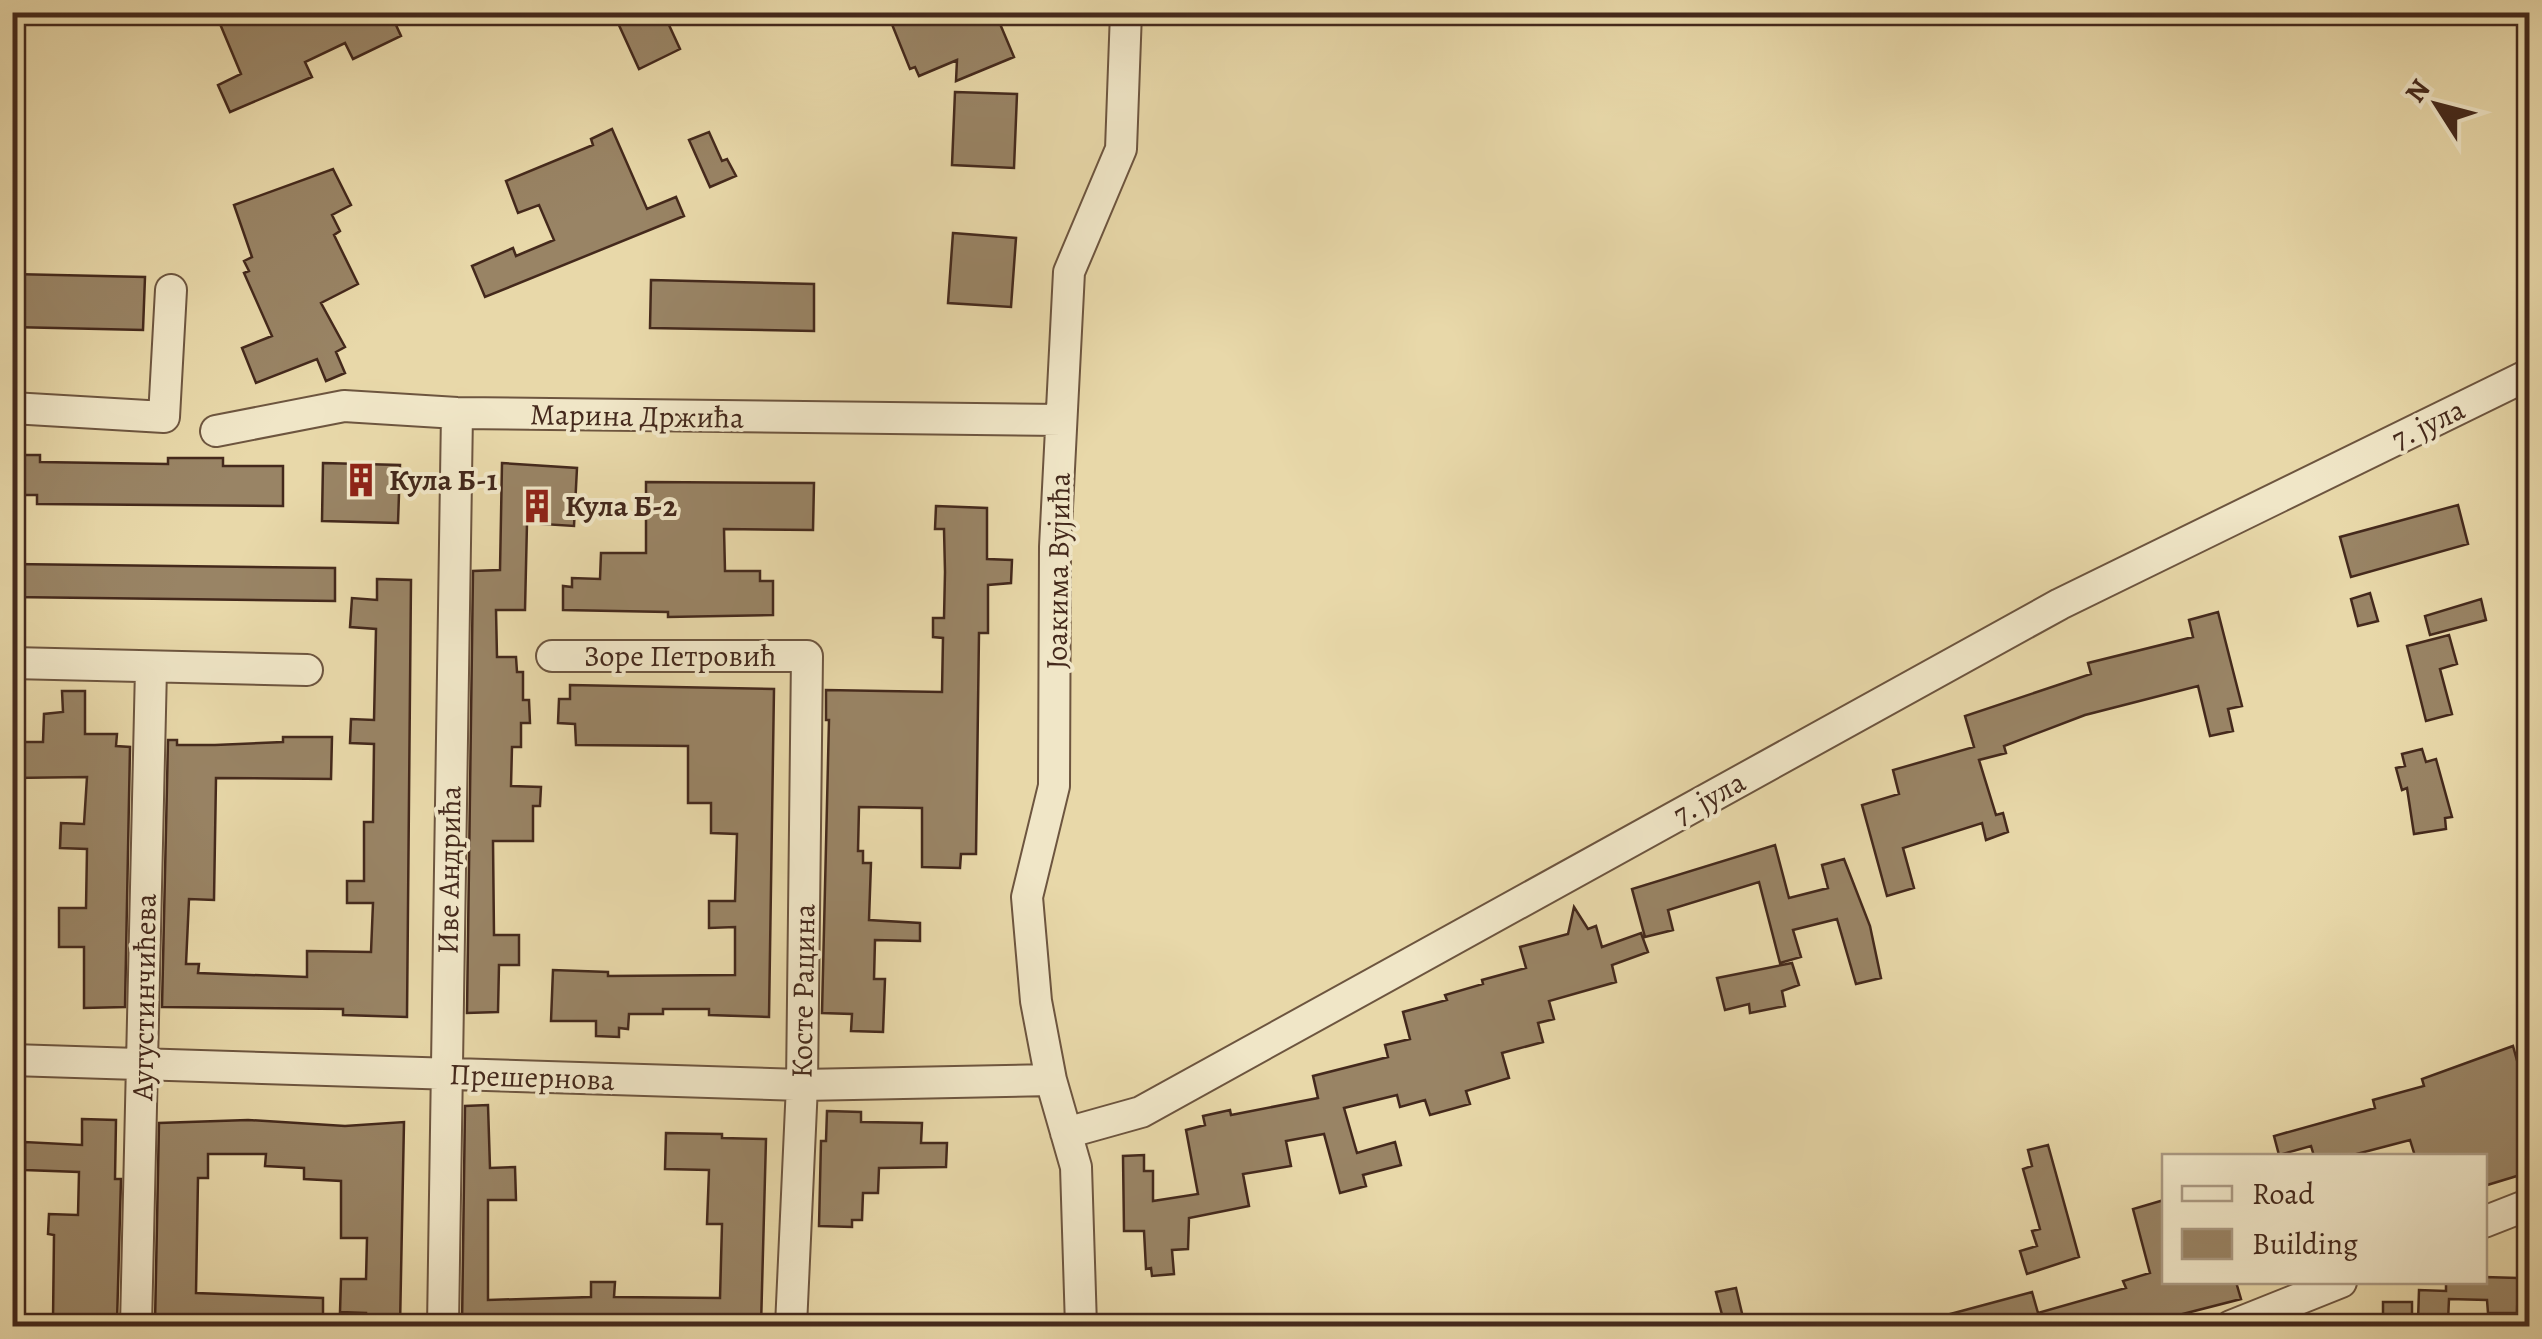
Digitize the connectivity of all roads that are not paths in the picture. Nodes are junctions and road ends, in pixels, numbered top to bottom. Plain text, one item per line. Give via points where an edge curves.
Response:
1 (1126, 12) edge
2 (172, 290) dead end
3 (2530, 374) edge
4 (12, 408) edge
5 (457, 413) junction
6 (1060, 420) junction
7 (216, 431) dead end
8 (552, 656) dead end
9 (808, 656) joint
10 (12, 664) edge
11 (151, 668) junction
12 (307, 670) dead end
13 (12, 1060) edge
14 (144, 1064) junction
15 (445, 1075) junction
16 (1051, 1080) junction
17 (802, 1085) junction
18 (1066, 1133) junction
19 (2530, 1204) edge
20 (2487, 1221) edge
21 (2335, 1284) edge
22 (136, 1326) edge
23 (443, 1326) edge
24 (791, 1326) edge
25 (1082, 1326) edge
26 (2232, 1326) edge

1 - 6 street, Јоакима Вујића via 1121,149 1069,272
2 - 4 street via 164,417
3 - 18 street, 7. јула via 2060,604 1141,1112
5 - 6 street, Марина Држића
5 - 7 street, Марина Држића via 344,406
5 - 15 street, Иве Андрића
6 - 16 street, Јоакима Вујића via 1054,786 1027,897 1030,960
8 - 9 street, Зоре Петровић
9 - 17 street, Косте Рацина
10 - 11 street
11 - 12 street
11 - 14 street, Аугустинчићева
13 - 14 street, Прешернова
14 - 15 street, Прешернова
14 - 22 street, Аугустинчићева
15 - 17 street, Прешернова
15 - 23 street, Иве Андрића
16 - 17 street, Прешернова
16 - 18 street, Јоакима Вујића
17 - 24 street, Косте Рацина
18 - 25 street via 1076,1166
19 - 20 street
21 - 26 street

